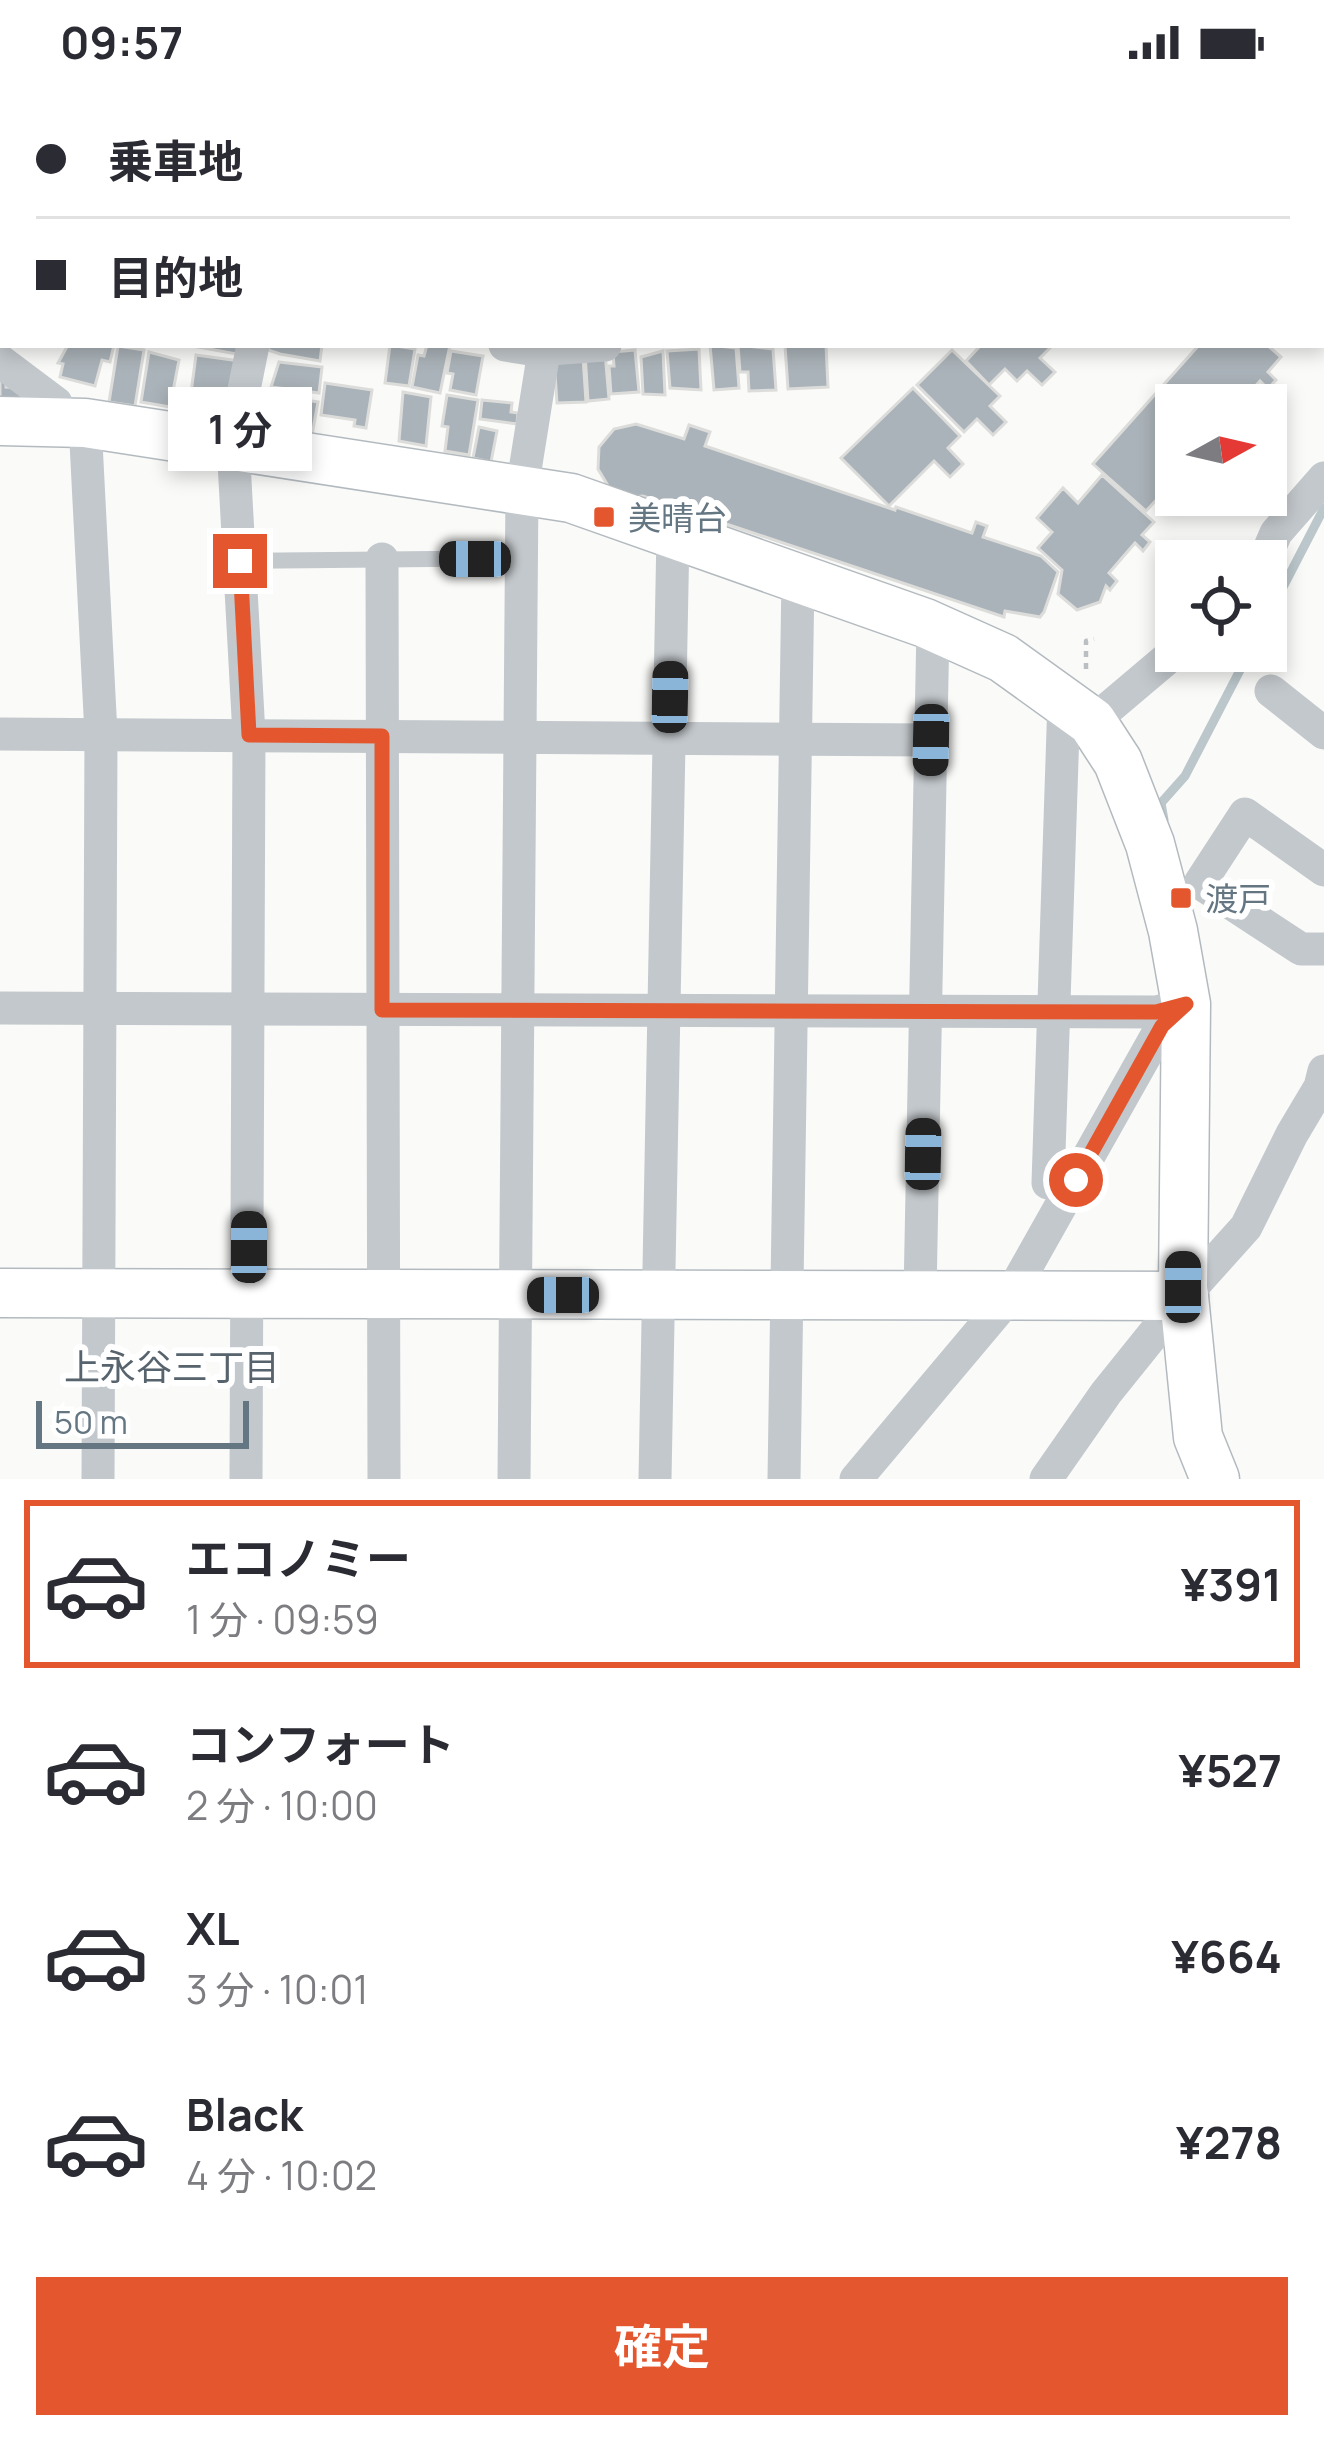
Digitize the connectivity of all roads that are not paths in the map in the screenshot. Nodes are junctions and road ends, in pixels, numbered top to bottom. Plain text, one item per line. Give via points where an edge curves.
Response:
1 (252, 348) edge
2 (545, 348) edge
3 (0, 362) edge
4 (0, 421) edge
5 (72, 423) junction
6 (233, 444) junction
7 (1324, 478) edge
8 (522, 489) junction
9 (673, 532) junction
10 (1273, 540) edge
11 (522, 558) junction
12 (382, 560) junction
13 (240, 561) junction
14 (798, 577) junction
15 (933, 626) junction
16 (1155, 661) edge
17 (1271, 691) dead end
18 (1080, 697) junction
19 (1324, 733) edge
20 (0, 734) edge
21 (101, 734) junction
22 (249, 735) junction
23 (382, 736) junction
24 (520, 737) junction
25 (669, 738) junction
26 (796, 739) junction
27 (931, 740) junction
28 (1324, 870) edge
29 (1324, 949) edge
30 (1186, 1004) junction
31 (0, 1008) edge
32 (100, 1009) junction
33 (249, 1010) junction
34 (382, 1010) junction
35 (518, 1011) junction
36 (664, 1012) junction
37 (791, 1012) junction
38 (1054, 1012) junction
39 (926, 1013) junction
40 (1324, 1071) edge
41 (1050, 1198) junction
42 (0, 1293) edge
43 (100, 1293) junction
44 (249, 1294) junction
45 (383, 1294) junction
46 (515, 1294) junction
47 (658, 1295) junction
48 (787, 1295) junction
49 (920, 1295) junction
50 (1010, 1296) junction
51 (1184, 1296) junction
52 (98, 1479) edge
53 (246, 1479) edge
54 (383, 1479) edge
55 (514, 1479) edge
56 (655, 1479) edge
57 (784, 1479) edge
58 (856, 1479) edge
59 (1046, 1479) edge
60 (1214, 1479) edge

1 - 6 street
2 - 8 street
3 - 5 street
4 - 5 street
5 - 6 street
5 - 21 street
6 - 8 street
6 - 13 street
7 - 10 street
8 - 9 street
8 - 11 street
9 - 14 street
9 - 25 street
11 - 12 lane
11 - 24 street
12 - 13 lane
12 - 23 street
13 - 22 street
14 - 15 street
14 - 26 street
15 - 18 street
15 - 27 street
16 - 18 street
17 - 19 street
18 - 30 street via 1118,762 1150,844
18 - 38 street
20 - 21 street
21 - 22 street
21 - 32 street
22 - 23 street
22 - 33 street
23 - 24 street
23 - 34 street
24 - 25 street
24 - 35 street
25 - 26 street
25 - 36 street
26 - 27 street
26 - 37 street
27 - 39 street
28 - 29 street via 1245,814 1200,883 1301,949
30 - 38 street via 1156,1012
30 - 41 street via 1162,1026
30 - 51 street
31 - 32 street
32 - 33 street
32 - 43 street
33 - 34 street
33 - 44 street
34 - 35 street
34 - 45 street
35 - 36 street
35 - 46 street
36 - 37 street
36 - 47 street
37 - 39 street
37 - 48 street
38 - 39 street
38 - 41 street
39 - 49 street
40 - 51 street via 1246,1227
41 - 50 street
42 - 43 street
43 - 44 street
43 - 52 street
44 - 45 street
44 - 53 street
45 - 46 street
45 - 54 street
46 - 47 street
46 - 55 street
47 - 48 street
47 - 56 street
48 - 49 street
48 - 57 street
49 - 50 street
50 - 51 street
50 - 58 street
51 - 59 street
51 - 60 street via 1198,1437

